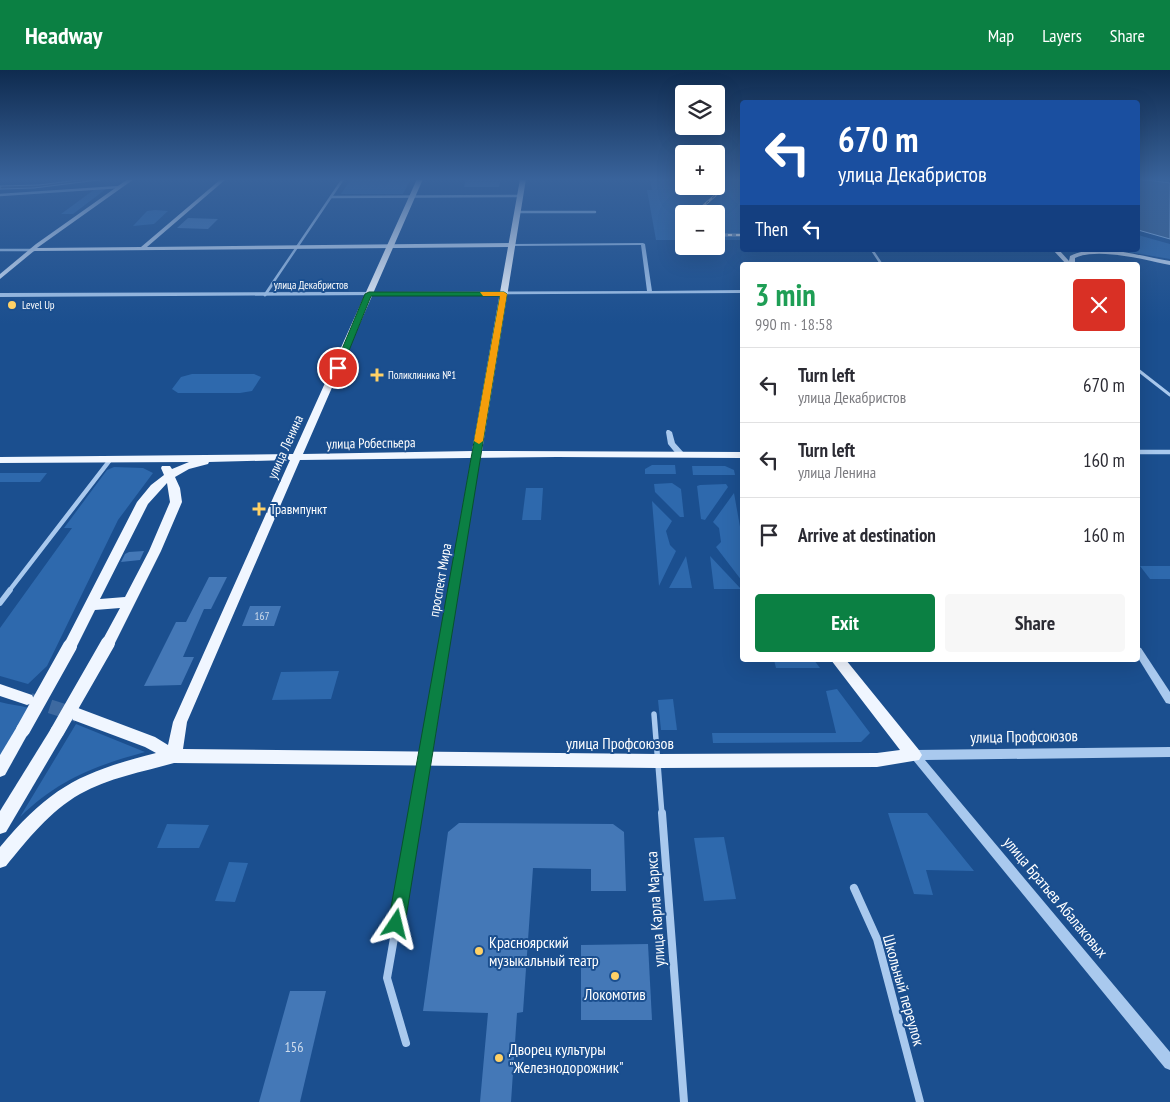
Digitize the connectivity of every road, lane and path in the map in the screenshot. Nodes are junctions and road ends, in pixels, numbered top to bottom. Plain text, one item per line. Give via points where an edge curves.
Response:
1 (66, 227) edge
2 (167, 227) edge
3 (311, 227) edge
4 (399, 227) edge
5 (515, 227) edge
6 (391, 245) junction
7 (512, 245) junction
8 (298, 246) junction
9 (144, 247) junction
10 (0, 250) edge
11 (35, 250) junction
12 (1058, 252) edge
13 (1109, 252) edge
14 (1134, 257) junction
15 (1068, 262) edge
16 (1071, 262) edge
17 (1170, 263) edge
18 (0, 278) edge
19 (740, 292) edge
20 (650, 293) junction
21 (369, 294) junction
22 (504, 294) junction
23 (265, 295) junction
24 (0, 296) edge
25 (1140, 372) edge
26 (1170, 395) edge
27 (669, 432) dead end
28 (1140, 452) edge
29 (1170, 452) edge
30 (680, 453) junction
31 (476, 455) junction
32 (740, 455) edge
33 (297, 458) junction
34 (138, 459) junction
35 (239, 459) junction
36 (0, 460) edge
37 (110, 460) junction
38 (169, 475) junction
39 (129, 602) junction
40 (0, 603) edge
41 (91, 604) junction
42 (1140, 654) edge
43 (840, 662) edge
44 (0, 690) edge
45 (27, 699) tunnel mouth
46 (1170, 700) edge
47 (654, 714) dead end
48 (78, 715) tunnel mouth
49 (1170, 752) edge
50 (914, 755) junction
51 (174, 756) junction
52 (425, 760) junction
53 (657, 761) junction
54 (0, 770) edge
55 (0, 826) edge
56 (0, 860) edge
57 (854, 888) dead end
58 (406, 1043) dead end
59 (1170, 1063) edge
60 (684, 1102) edge
61 (920, 1102) edge

1 - 11 main road
2 - 9 main road
3 - 8 street
4 - 6 main road, улица Ленина
5 - 7 main road, проспект Мира
6 - 7 main road
6 - 8 main road
6 - 21 main road, улица Ленина
7 - 20 street via 643,244
7 - 22 main road, проспект Мира
8 - 9 main road
8 - 23 street
9 - 11 main road
10 - 11 street
11 - 18 main road
12 - 15 main road
13 - 14 main road
14 - 16 main road via 1085,253 1072,257
14 - 17 main road
19 - 20 street, улица Декабристов
20 - 22 street, улица Декабристов
21 - 22 street, улица Декабристов
21 - 23 street, улица Декабристов
21 - 33 main road, улица Ленина
22 - 31 main road, проспект Мира
23 - 24 street, улица Декабристов
25 - 26 street
27 - 30 street via 672,444
28 - 29 street
30 - 31 main road, улица Робеспьера
30 - 32 main road, улица Робеспьера
31 - 33 main road, улица Робеспьера
31 - 52 main road, проспект Мира
33 - 35 main road, улица Робеспьера
33 - 51 main road, улица Ленина via 180,722
34 - 35 main road, улица Робеспьера
34 - 37 main road, улица Робеспьера
34 - 38 main road via 165,466
35 - 38 main road via 198,463
36 - 37 main road, улица Робеспьера
37 - 40 street
38 - 39 main road via 175,488 176,502
38 - 41 main road via 143,502
39 - 41 main road
39 - 55 main road, bridge via 67,716
41 - 54 main road, bridge
42 - 46 street
43 - 50 main road
44 - 45 main road
47 - 53 street, улица Карла Маркса
48 - 51 main road, улица Профсоюзов via 150,742
49 - 50 street, улица Профсоюзов
50 - 53 main road, улица Профсоюзов via 877,760
50 - 59 street, улица Братьев Абалаковых
51 - 52 main road, улица Профсоюзов
51 - 56 main road via 83,783 51,806
52 - 53 main road, улица Профсоюзов
52 - 58 street, проспект Мира via 387,978
53 - 60 street, улица Карла Маркса
57 - 61 street, Школьный переулок via 876,938

